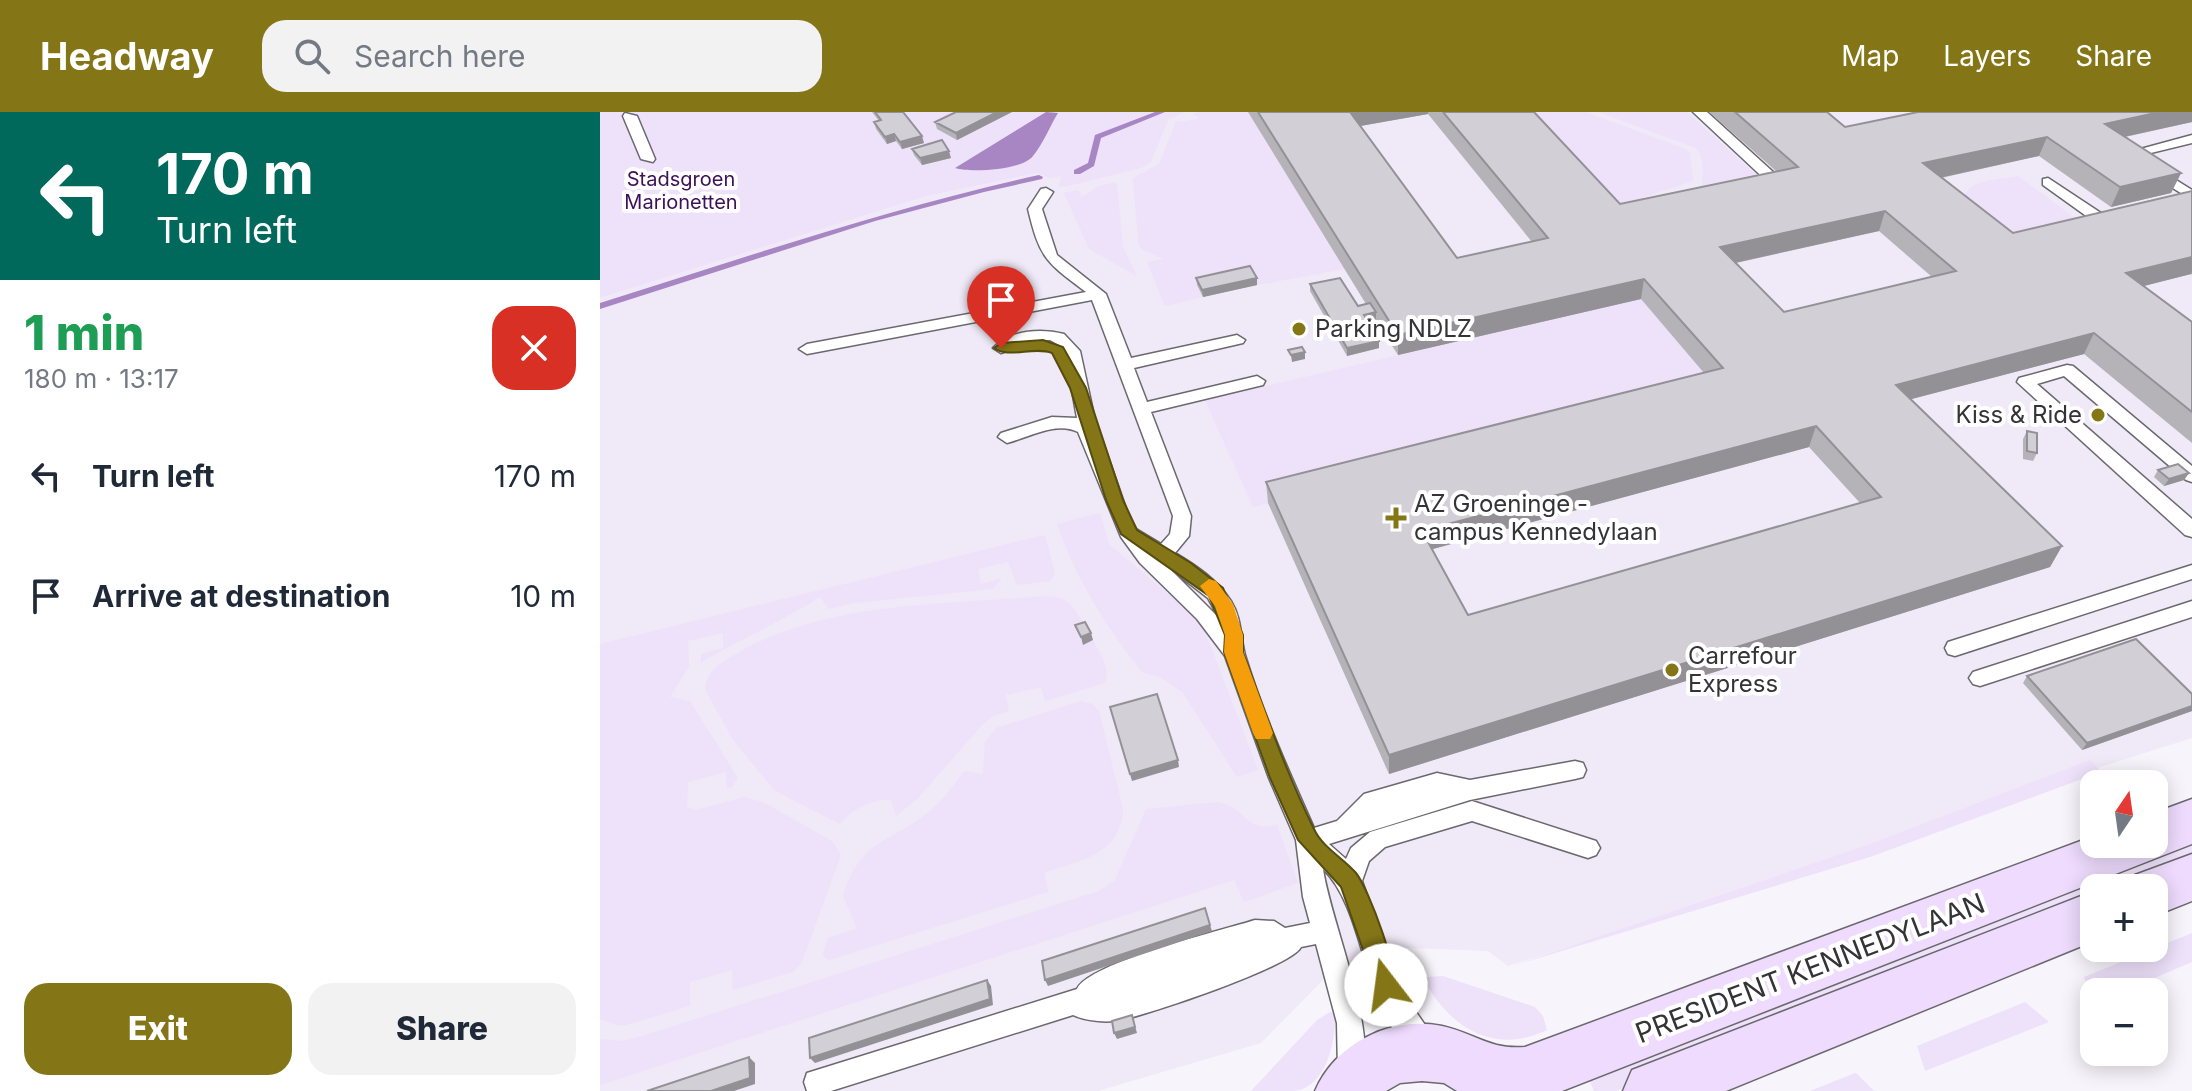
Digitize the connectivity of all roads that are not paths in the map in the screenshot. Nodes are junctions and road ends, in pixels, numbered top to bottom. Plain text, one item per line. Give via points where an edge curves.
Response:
1 (1699, 112) edge
2 (630, 116) dead end
3 (2192, 139) edge
4 (648, 159) dead end
5 (2073, 180) edge
6 (1777, 183) edge
7 (1046, 192) dead end
8 (2187, 199) edge
9 (2131, 213) edge
10 (1098, 294) junction
11 (1237, 340) dead end
12 (807, 349) dead end
13 (993, 350) dead end
14 (1124, 365) junction
15 (1257, 381) dead end
16 (1140, 409) junction
17 (1015, 435) dead end
18 (1094, 437) junction
19 (2192, 476) edge
20 (2192, 530) edge
21 (1158, 561) junction
22 (2192, 572) edge
23 (2192, 609) edge
24 (1955, 648) dead end
25 (1980, 678) dead end
26 (1575, 770) dead end
27 (2192, 797) edge
28 (2168, 806) edge
29 (2192, 821) edge
30 (2168, 830) edge
31 (2080, 839) edge
32 (1308, 840) junction
33 (1588, 848) dead end
34 (2096, 858) edge
35 (2192, 877) edge
36 (1350, 881) junction
37 (2168, 886) edge
38 (2080, 922) edge
39 (1317, 932) junction
40 (1472, 1070) edge
41 (817, 1082) dead end
42 (1344, 1089) edge
43 (1653, 1091) edge

1 - 6 lane
2 - 4 lane
3 - 8 lane via 2124,160
5 - 9 lane via 2056,188 2101,220
7 - 10 lane via 1035,209 1050,255
10 - 12 lane
10 - 14 lane
11 - 14 lane
13 - 18 lane via 1054,347 1078,388
14 - 16 lane
15 - 16 lane
16 - 21 lane via 1182,516 1179,536
17 - 18 lane via 1075,432
18 - 21 lane via 1121,520
19 - 20 lane via 2067,370 2025,382
21 - 32 lane via 1234,652
22 - 24 lane
23 - 25 lane
26 - 32 lane via 1470,790
27 - 28 street
29 - 30 street
31 - 40 street, PRESIDENT KENNEDYLAAN
32 - 36 lane
32 - 39 lane
33 - 36 lane via 1472,811 1378,839 1359,855
34 - 40 street, PRESIDENT KENNEDYLAAN via 1525,1076 1505,1078
35 - 37 street
36 - 40 lane via 1403,1020 1416,1037
38 - 43 street
39 - 41 lane via 1264,960 1119,1008 1066,1006
39 - 42 lane via 1350,1023
40 - 42 street, PRESIDENT KENNEDYLAAN via 1406,1053 1379,1061

